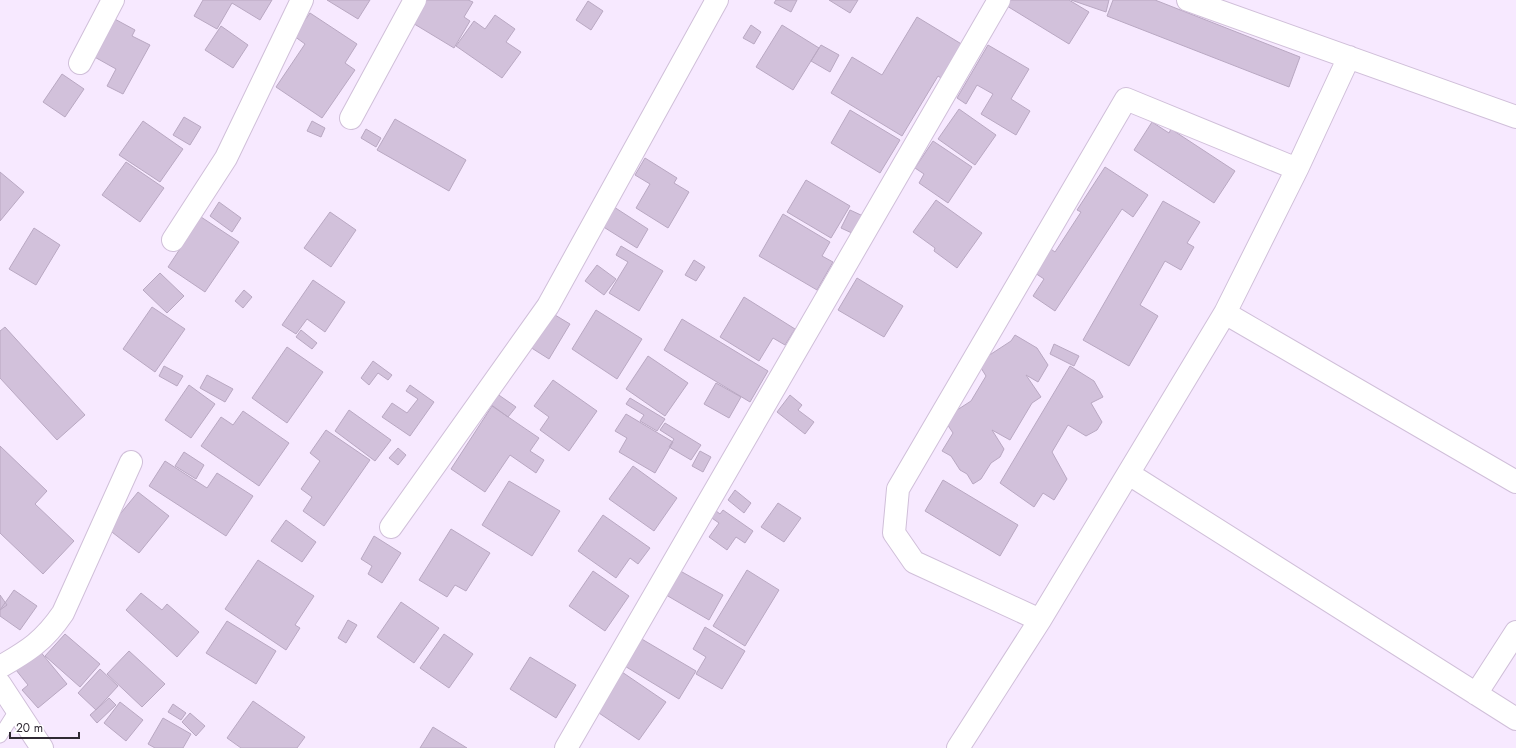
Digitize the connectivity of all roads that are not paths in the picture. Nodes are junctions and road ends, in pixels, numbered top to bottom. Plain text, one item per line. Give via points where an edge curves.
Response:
1 (113, 0) edge
2 (302, 0) edge
3 (415, 0) edge
4 (717, 0) edge
5 (999, 0) edge
6 (1188, 0) edge
7 (1349, 57) junction
8 (80, 63) dead end
9 (1516, 117) edge
10 (351, 118) dead end
11 (1297, 169) junction
12 (173, 240) dead end
13 (1226, 313) junction
14 (131, 462) dead end
15 (1129, 474) junction
16 (1516, 482) edge
17 (391, 527) dead end
18 (1040, 620) junction
19 (1516, 632) edge
20 (0, 667) edge
21 (0, 684) edge
22 (1476, 694) junction
23 (17, 709) junction
24 (1516, 719) edge
25 (0, 736) edge
26 (42, 748) edge
27 (566, 748) edge
28 (958, 748) edge

1 - 8 street
2 - 12 street via 226,158
3 - 10 street
4 - 17 street via 548,306
5 - 27 street
6 - 7 street
7 - 9 street
7 - 11 street
11 - 13 street
11 - 18 street via 1126,99 898,488 894,533 914,562
13 - 15 street
13 - 16 street
14 - 20 street via 63,613 54,627 33,648
15 - 18 street
15 - 22 street
18 - 28 street
19 - 22 street
21 - 23 street
22 - 24 street
23 - 25 lane
23 - 26 street

